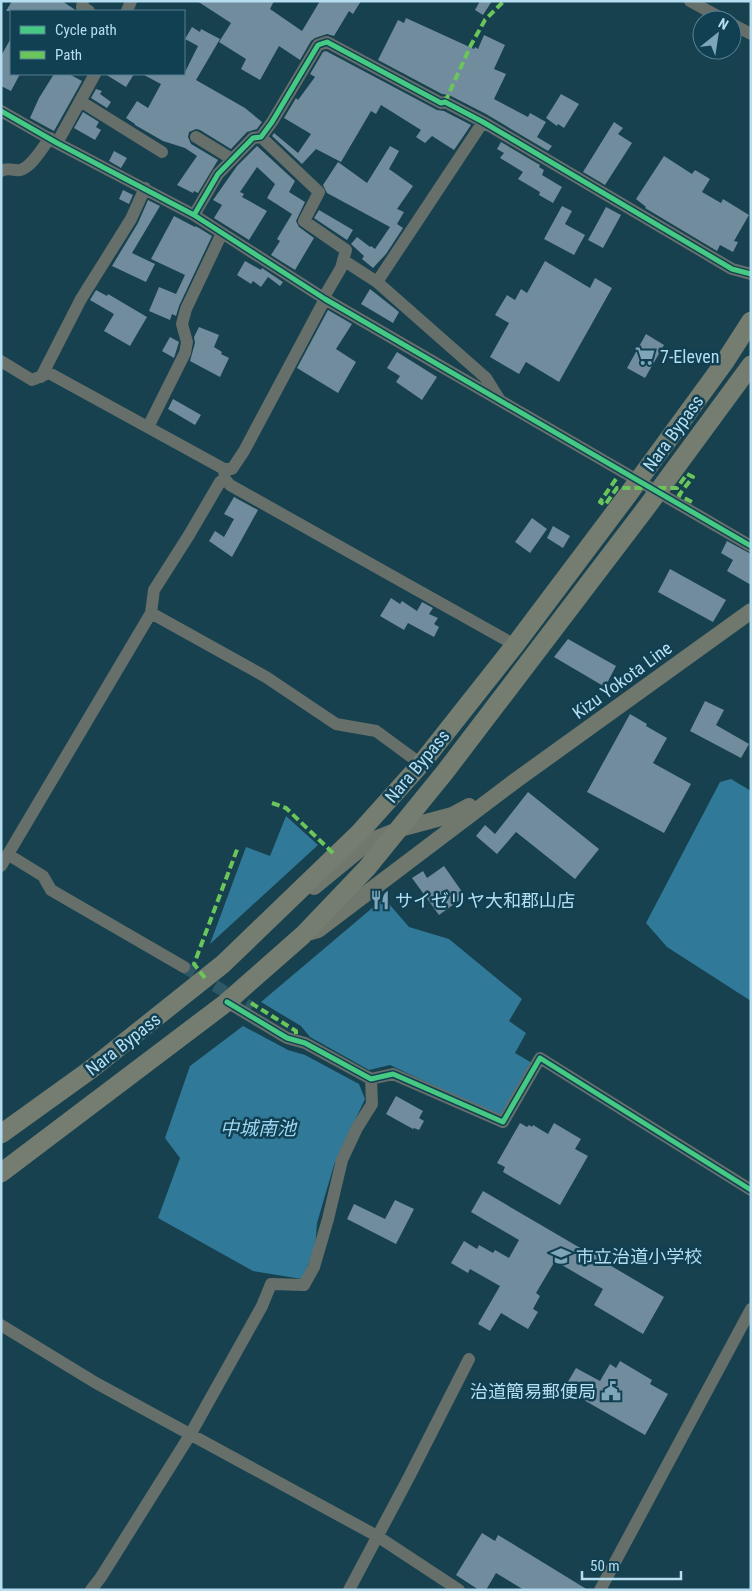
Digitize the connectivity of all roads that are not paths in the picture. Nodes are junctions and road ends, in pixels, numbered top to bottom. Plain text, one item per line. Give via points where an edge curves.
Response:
1 (690, 1) edge
2 (707, 10) edge
3 (94, 75) edge
4 (80, 101) junction
5 (1, 110) edge
6 (483, 122) junction
7 (196, 137) dead end
8 (261, 137) junction
9 (53, 141) junction
10 (162, 152) dead end
11 (232, 159) junction
12 (1, 171) edge
13 (146, 188) junction
14 (194, 215) junction
15 (222, 233) junction
16 (344, 260) junction
17 (751, 274) edge
18 (377, 282) junction
19 (325, 298) junction
20 (751, 321) edge
21 (1, 362) edge
22 (751, 364) edge
23 (41, 377) junction
24 (500, 401) junction
25 (148, 427) junction
26 (225, 474) junction
27 (638, 481) junction
28 (657, 493) junction
29 (751, 546) edge
30 (751, 611) edge
31 (151, 613) junction
32 (515, 645) junction
33 (421, 764) junction
34 (515, 781) junction
35 (400, 829) junction
36 (9, 855) junction
37 (1, 866) edge
38 (280, 910) junction
39 (303, 935) junction
40 (184, 967) tunnel mouth
41 (227, 1002) junction
42 (252, 1008) tunnel mouth
43 (305, 1043) junction
44 (371, 1079) junction
45 (1, 1134) edge
46 (1, 1174) edge
47 (751, 1190) edge
48 (751, 1309) edge
49 (1, 1325) edge
50 (469, 1359) dead end
51 (190, 1435) junction
52 (377, 1536) junction
53 (91, 1590) edge
54 (349, 1590) edge
55 (459, 1590) edge
56 (600, 1590) edge

1 - 2 street
3 - 4 street
4 - 9 street
4 - 10 street
5 - 9 street
6 - 8 street via 445,102 440,103 327,42 318,45
6 - 17 street via 732,269
6 - 18 street
7 - 11 street
8 - 11 street via 253,138
8 - 16 street via 319,192 304,221 346,250
9 - 12 street via 29,166 21,170 6,168
9 - 13 street
11 - 14 street via 218,174
13 - 14 street
13 - 23 street via 81,299
14 - 15 street
15 - 19 street
15 - 25 street via 186,309 182,324 187,342 185,353
16 - 18 street
16 - 19 street
18 - 24 street via 486,378
19 - 24 street
19 - 26 street via 244,451
20 - 27 highway, Nara Bypass
21 - 23 street via 32,380
22 - 28 highway, Nara Bypass
23 - 25 street via 49,373
24 - 27 street
25 - 26 street
26 - 31 street via 154,590
26 - 32 street via 230,485
27 - 28 street
27 - 32 highway, Nara Bypass
28 - 29 street
28 - 35 highway, Nara Bypass
30 - 34 main road, Kizu Yokota Line
31 - 33 street via 266,677 336,724 376,731
31 - 36 street
32 - 33 highway, Nara Bypass
33 - 38 highway, Nara Bypass via 359,833
34 - 35 main road, Kizu Yokota Line via 452,815
34 - 39 main road, Kizu Yokota Line via 318,930
35 - 38 main road, Kizu Yokota Line via 370,841 320,883
35 - 39 highway, Nara Bypass
36 - 37 street
36 - 40 street via 43,876 51,890
38 - 45 highway, Nara Bypass via 223,964 166,1011
39 - 41 highway, Nara Bypass
41 - 43 street via 287,1038
41 - 46 highway, Nara Bypass
42 - 43 street
43 - 44 street
44 - 47 street via 393,1074 503,1122 540,1058
44 - 51 street via 372,1104 342,1160 314,1267 304,1286 271,1284
48 - 56 street
49 - 51 street
50 - 52 street
51 - 52 street
51 - 53 street
52 - 54 street
52 - 55 street

